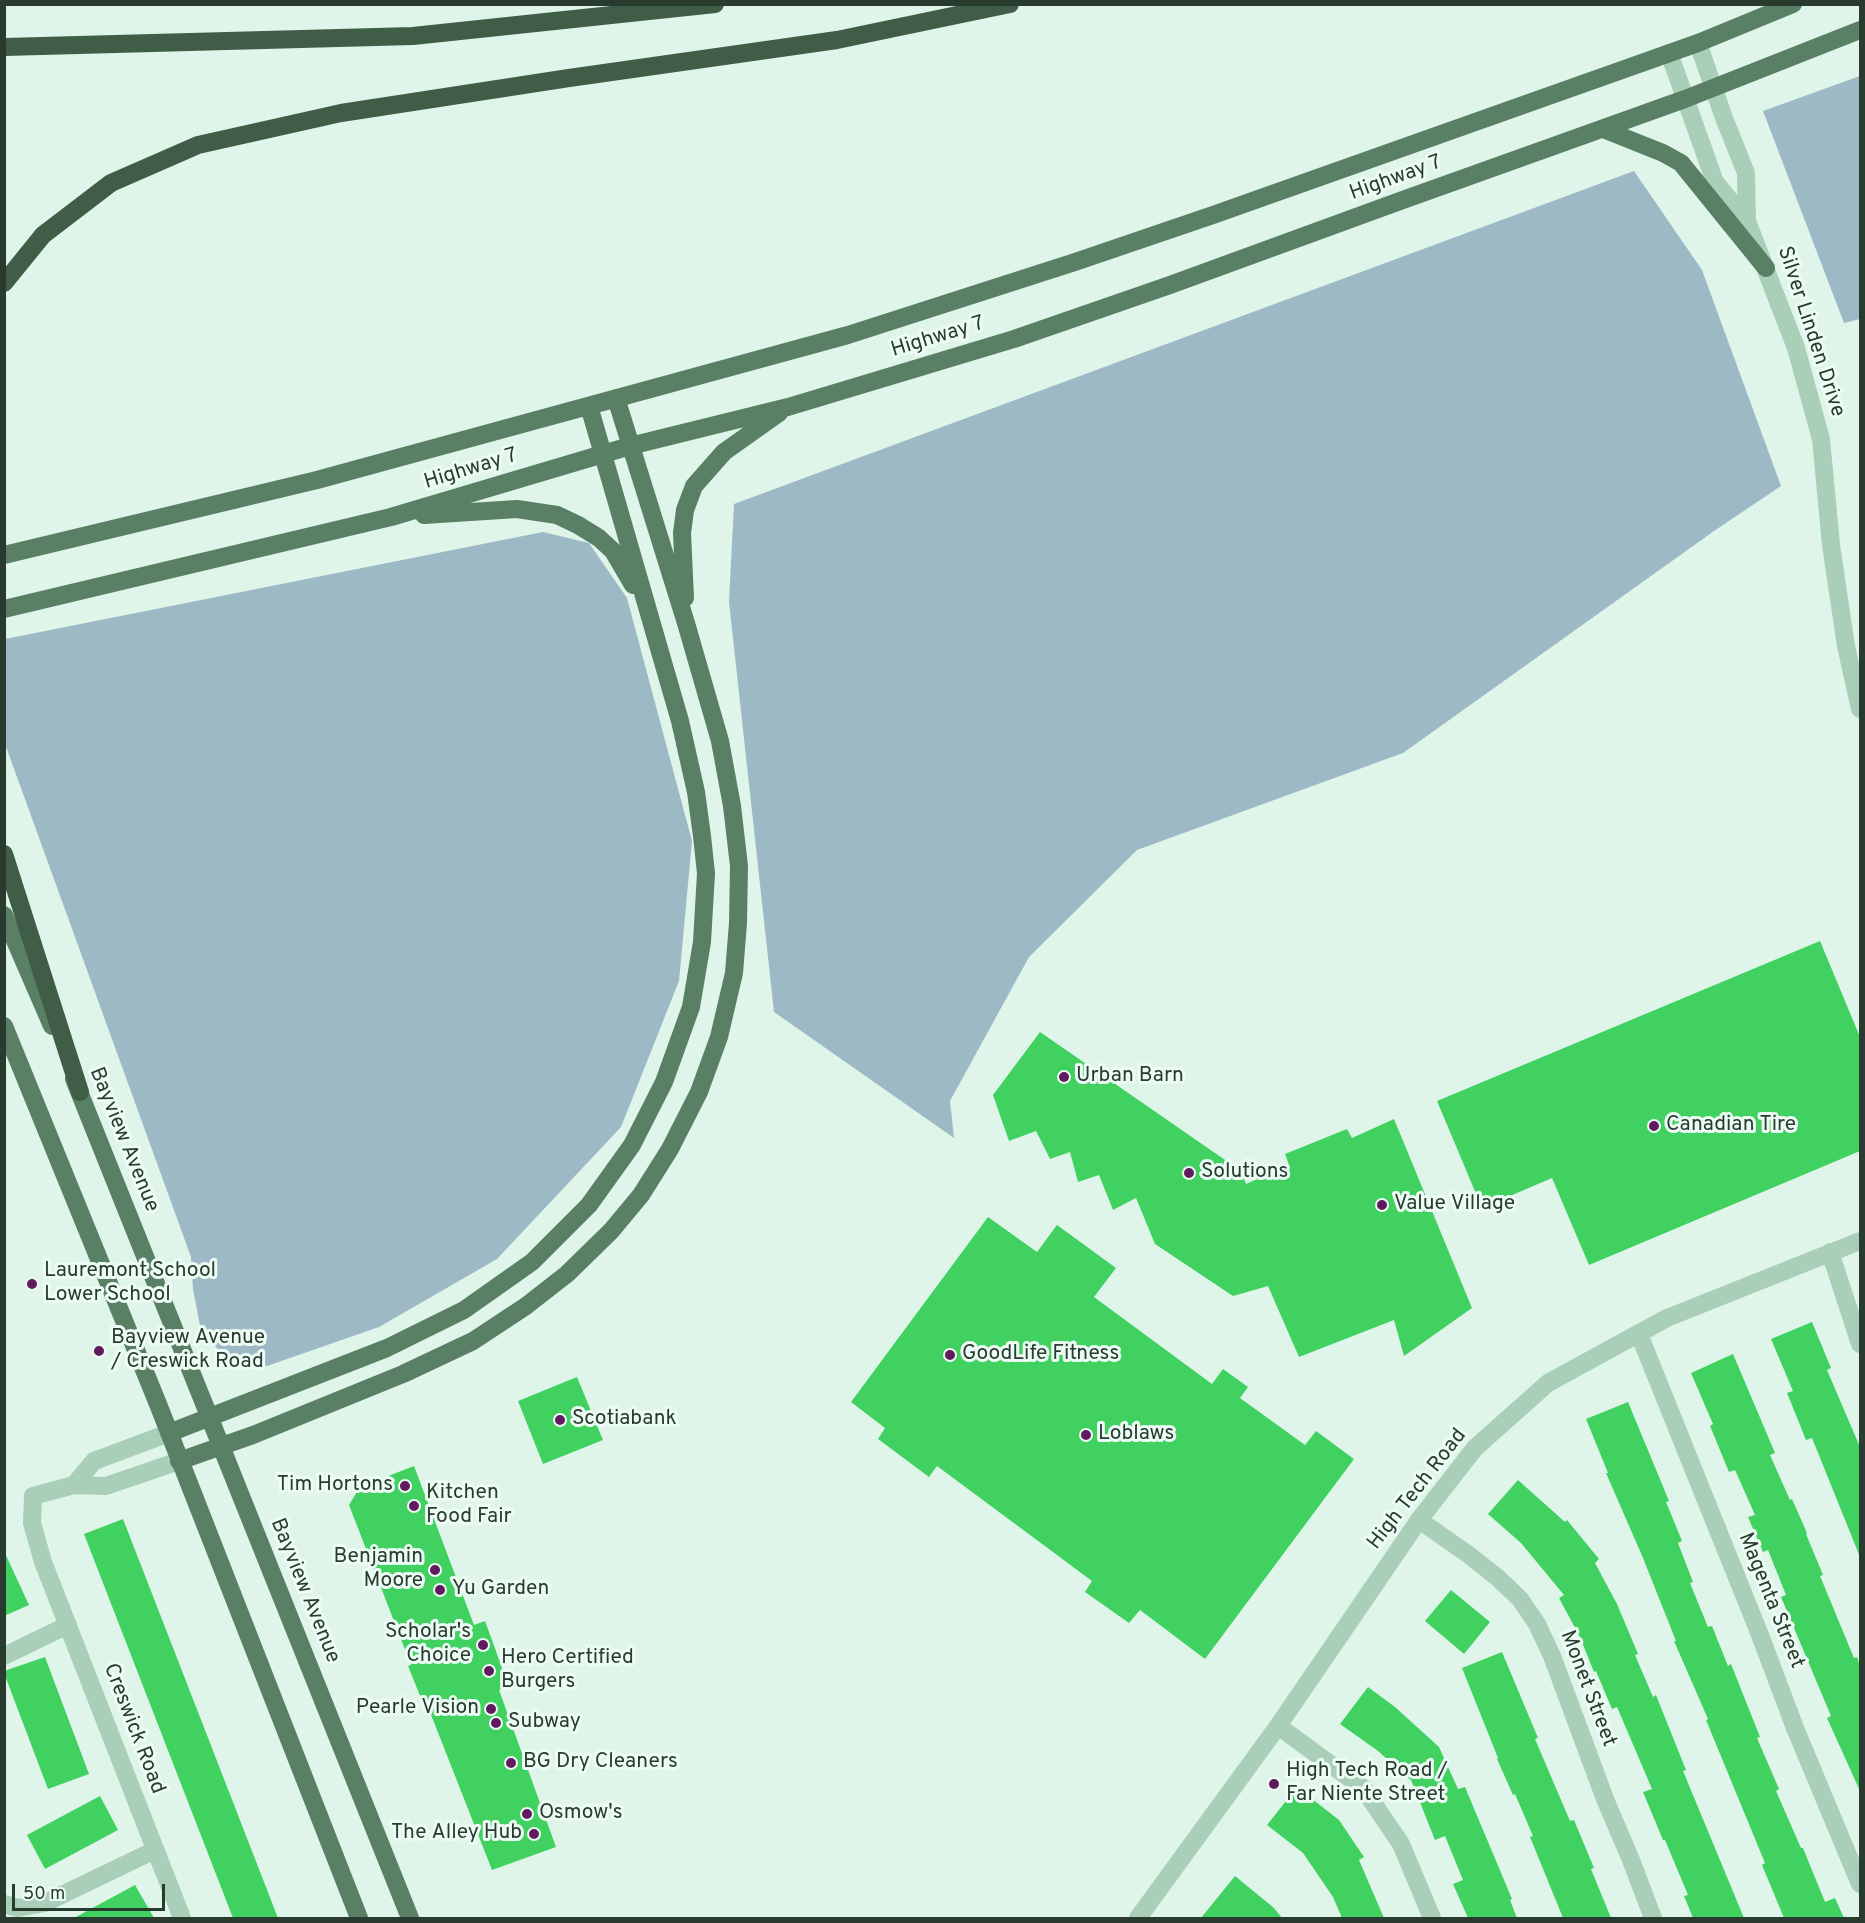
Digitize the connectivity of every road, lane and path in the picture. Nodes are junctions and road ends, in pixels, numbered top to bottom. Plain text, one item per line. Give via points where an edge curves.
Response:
1 (716, 4) edge
2 (1010, 4) edge
3 (1793, 4) edge
4 (1860, 30) edge
5 (1698, 43) junction
6 (4, 47) edge
7 (1669, 53) junction
8 (1714, 88) junction
9 (1685, 99) junction
10 (1603, 129) junction
11 (1747, 221) junction
12 (1766, 268) junction
13 (4, 283) edge
14 (616, 399) junction
15 (589, 406) junction
16 (788, 407) junction
17 (630, 446) junction
18 (603, 454) junction
19 (391, 518) junction
20 (4, 555) edge
21 (4, 609) edge
22 (687, 623) junction
23 (654, 629) junction
24 (1860, 708) edge
25 (4, 854) edge
26 (4, 915) edge
27 (4, 1026) edge
28 (80, 1092) junction
29 (1860, 1241) edge
30 (1830, 1252) junction
31 (1639, 1334) junction
32 (1860, 1344) edge
33 (210, 1417) junction
34 (169, 1433) junction
35 (222, 1446) junction
36 (179, 1461) junction
37 (74, 1485) junction
38 (1419, 1520) junction
39 (68, 1625) junction
40 (4, 1656) edge
41 (1278, 1726) junction
42 (155, 1850) junction
43 (1860, 1884) edge
44 (4, 1904) edge
45 (1143, 1917) edge
46 (182, 1918) edge
47 (358, 1918) edge
48 (410, 1918) edge
49 (1432, 1918) edge
50 (1653, 1918) edge

1 - 6 highway via 413,36
2 - 13 highway via 837,40 341,112 198,145 111,183 44,235
3 - 5 main road, Highway 7
4 - 8 main road, Highway 7
5 - 7 main road, Highway 7
5 - 8 street, Silver Linden Drive
7 - 9 street, Silver Linden Drive
7 - 14 main road, Highway 7 via 1075,262 848,335
8 - 9 main road, Highway 7
8 - 11 street, Silver Linden Drive via 1746,173
9 - 10 main road, Highway 7
9 - 11 street, Silver Linden Drive via 1715,182
10 - 12 main road via 1681,163
10 - 16 main road, Highway 7 via 1070,320
11 - 12 street, Silver Linden Drive
12 - 24 street, Silver Linden Drive via 1796,348 1821,439 1831,545
14 - 15 main road, Highway 7
14 - 17 main road
15 - 18 main road
15 - 20 main road, Highway 7 via 317,480
16 - 17 main road, Highway 7
16 - 22 main road via 724,452 694,486 682,533
17 - 18 main road, Highway 7
17 - 22 main road
18 - 19 main road, Highway 7
18 - 23 main road
19 - 21 main road, Highway 7
19 - 23 main road via 517,509 556,515 599,538 613,551
22 - 35 main road via 720,741 732,806 739,866 738,923 734,974 719,1037 699,1092 670,1149 641,1195 611,1230 526,1306 473,1341
23 - 33 main road via 696,792 706,873 702,942 691,1007 664,1082 632,1145 589,1205 532,1262 464,1310 387,1348
25 - 28 highway
26 - 28 main road, Bayview Avenue
27 - 34 main road
28 - 33 main road, Bayview Avenue
29 - 30 street, High Tech Road
30 - 31 street, High Tech Road via 1667,1318
30 - 32 street
31 - 38 street, High Tech Road via 1548,1383 1475,1448
31 - 43 street, Magenta Street
33 - 34 main road
33 - 35 main road, Bayview Avenue
34 - 36 main road
34 - 37 street via 94,1461
35 - 36 main road
35 - 48 main road, Bayview Avenue
36 - 37 street, Creswick Road via 106,1486
36 - 47 main road
37 - 39 street, Creswick Road via 33,1496 32,1523 39,1550
38 - 41 street, High Tech Road
38 - 50 street, Monet Street via 1498,1578 1520,1599 1537,1624
39 - 40 street
39 - 42 street, Creswick Road
41 - 45 street, High Tech Road
41 - 49 street via 1363,1788 1401,1844
42 - 44 street via 45,1903 18,1908
42 - 46 street, Creswick Road

